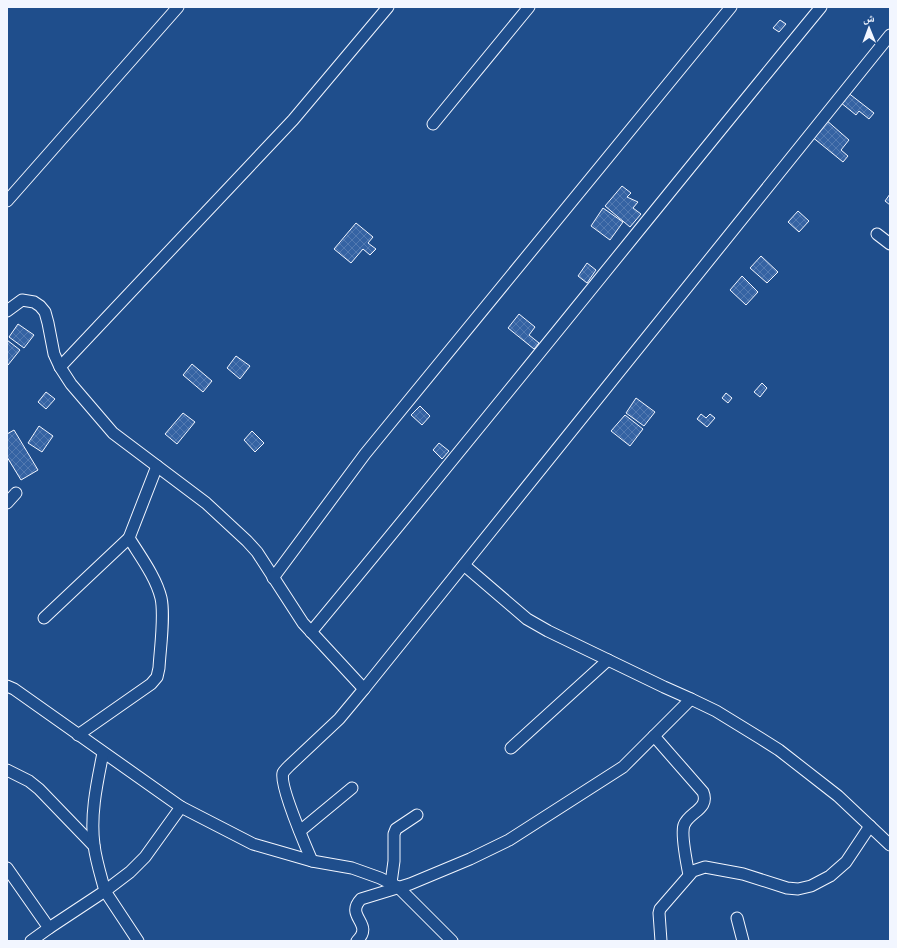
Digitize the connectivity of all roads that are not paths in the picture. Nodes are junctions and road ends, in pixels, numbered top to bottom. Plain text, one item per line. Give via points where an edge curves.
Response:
1 (178, 7) edge
2 (388, 7) edge
3 (529, 7) edge
4 (731, 7) edge
5 (821, 7) edge
6 (890, 35) edge
7 (433, 124) dead end
8 (7, 201) edge
9 (876, 234) dead end
10 (890, 244) edge
11 (7, 311) edge
12 (60, 367) junction
13 (157, 466) junction
14 (16, 493) dead end
15 (7, 503) edge
16 (129, 538) junction
17 (464, 565) junction
18 (273, 578) junction
19 (44, 618) dead end
20 (311, 632) junction
21 (608, 660) junction
22 (7, 686) edge
23 (364, 689) junction
24 (691, 699) junction
25 (78, 735) junction
26 (654, 736) junction
27 (511, 748) dead end
28 (103, 753) junction
29 (7, 770) edge
30 (352, 788) dead end
31 (181, 807) junction
32 (417, 815) dead end
33 (870, 826) junction
34 (300, 831) junction
35 (890, 845) edge
36 (94, 846) junction
37 (312, 861) junction
38 (8, 874) edge
39 (689, 875) junction
40 (395, 885) junction
41 (105, 891) junction
42 (737, 918) dead end
43 (49, 928) junction
44 (31, 941) edge
45 (138, 941) edge
46 (357, 941) edge
47 (452, 941) edge
48 (661, 941) edge
49 (743, 941) edge

1 - 8 street
2 - 12 street via 293,120
3 - 7 street
4 - 18 street via 365,454
5 - 20 street
6 - 17 street
9 - 10 street
11 - 12 street via 22,300 40,306 45,312 54,354
12 - 13 street via 71,384 113,433
13 - 16 street
13 - 18 street via 206,503 247,541
14 - 15 street
16 - 19 street
16 - 25 street via 157,585 161,598 157,677 151,684
17 - 21 street via 527,619
17 - 23 street
18 - 20 street
20 - 23 street
21 - 24 street
21 - 27 street
22 - 25 street
23 - 34 street via 339,719 283,773 285,788
24 - 26 street
24 - 33 street via 779,750 838,796
25 - 28 street
26 - 39 street via 705,797 704,802 684,824
26 - 40 street via 623,767 509,840 431,875
28 - 31 street
28 - 36 street via 93,803
29 - 36 street via 39,789
30 - 34 street
31 - 37 street via 253,844
31 - 41 street via 145,857
32 - 40 street via 396,829 394,834
33 - 35 street
33 - 39 street via 846,862 830,876 798,890 777,886 743,874 705,867
34 - 37 street
36 - 41 street
37 - 40 street via 352,868
38 - 43 street
39 - 48 street via 660,909
40 - 46 street via 357,903 356,913 364,930
40 - 47 street
41 - 43 street
41 - 45 street
42 - 49 street
43 - 44 street

